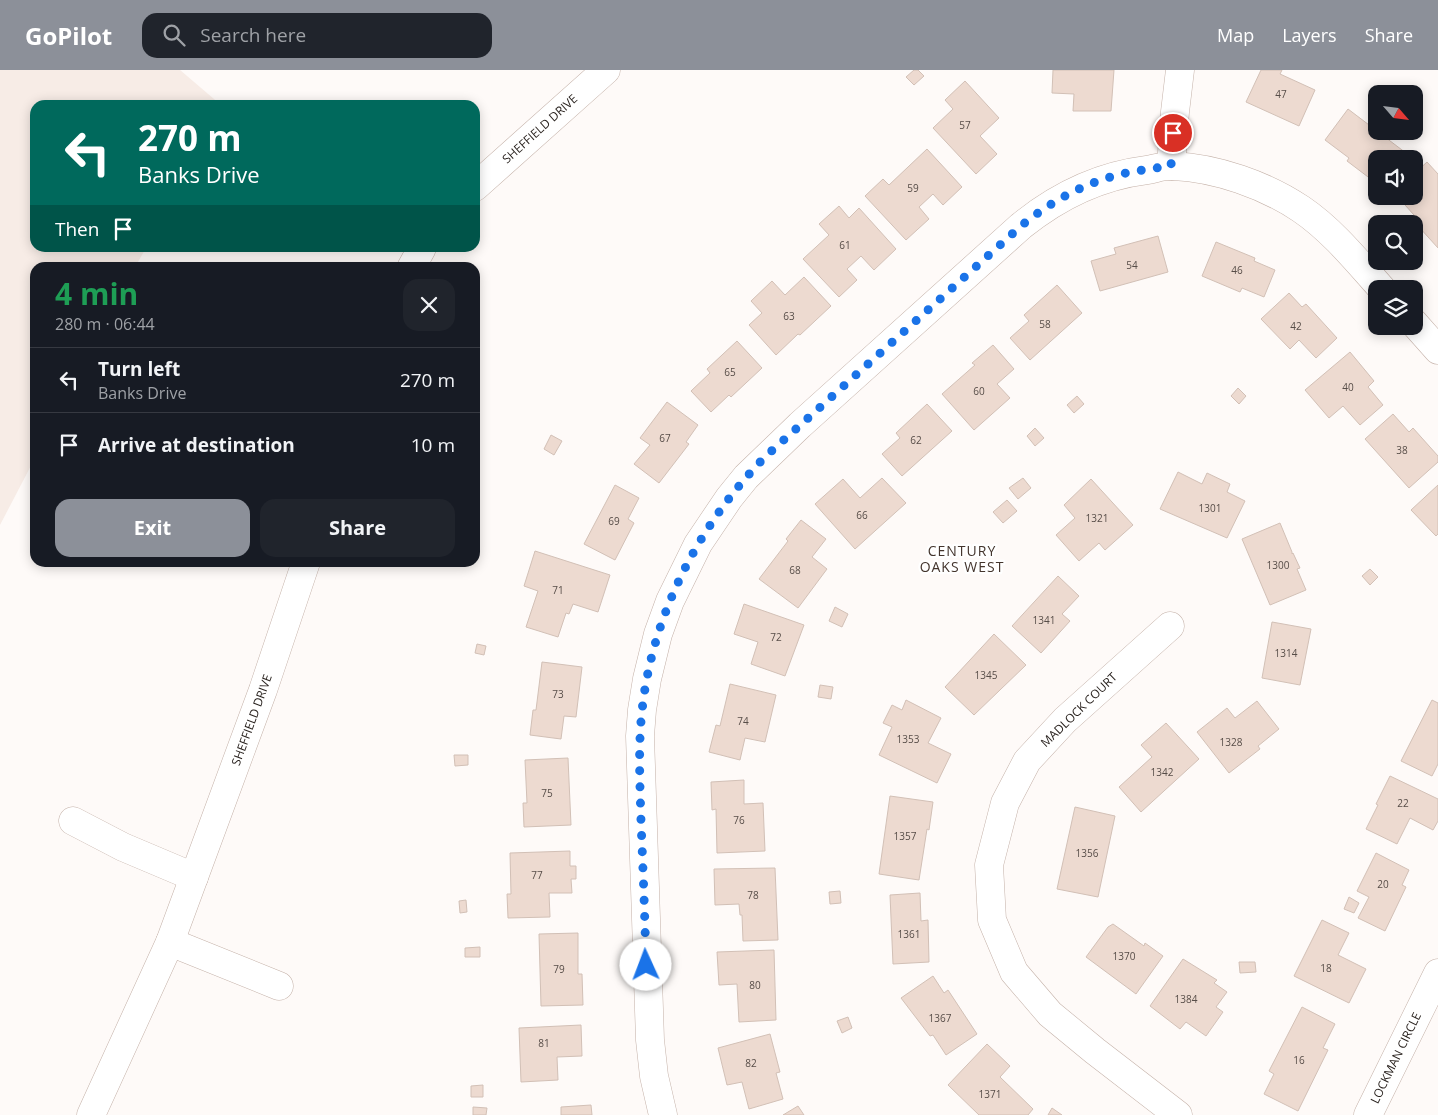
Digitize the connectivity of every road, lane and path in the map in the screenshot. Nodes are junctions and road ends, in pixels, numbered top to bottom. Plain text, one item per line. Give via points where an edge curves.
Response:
1 (606, 70) edge
2 (1180, 70) edge
3 (1171, 166) junction
4 (480, 183) edge
5 (1373, 280) edge
6 (1423, 333) edge
7 (1438, 350) edge
8 (304, 567) edge
9 (1170, 626) dead end
10 (73, 821) dead end
11 (194, 877) junction
12 (170, 942) junction
13 (1438, 973) edge
14 (279, 986) dead end
15 (91, 1115) edge
16 (663, 1115) edge
17 (1178, 1115) edge
18 (1368, 1115) edge

1 - 4 street, SHEFFIELD DRIVE
2 - 3 street
3 - 5 street via 1235,178 1282,198 1322,226
3 - 16 street via 1128,172 1091,183 1032,217 766,456 729,498 698,544 658,634 647,680 640,736 650,1040
6 - 7 street
8 - 11 street, SHEFFIELD DRIVE
9 - 17 street, MADLOCK COURT via 1065,720 1027,761 1005,802 988,865 992,920 1014,972 1050,1014
10 - 11 street via 123,847
11 - 12 street, SHEFFIELD DRIVE
12 - 14 street
12 - 15 street, SHEFFIELD DRIVE
13 - 18 street, LOCKMAN CIRCLE

